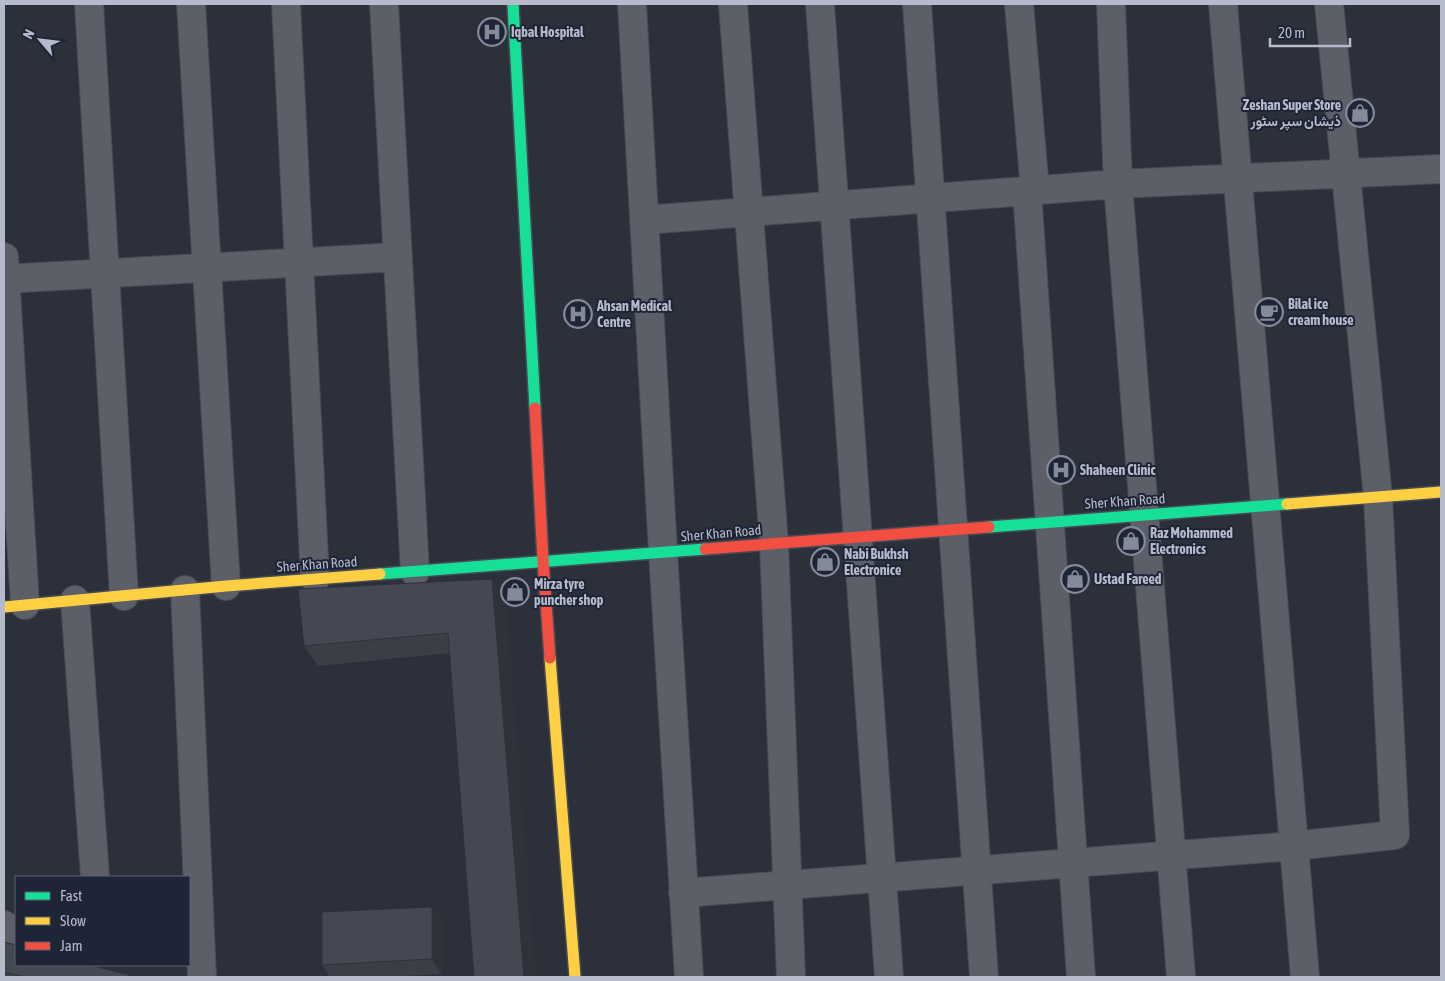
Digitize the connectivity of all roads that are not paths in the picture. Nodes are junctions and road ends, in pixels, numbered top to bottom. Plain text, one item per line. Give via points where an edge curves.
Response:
1 (89, 4) edge
2 (191, 4) edge
3 (286, 4) edge
4 (384, 4) edge
5 (513, 4) edge
6 (632, 4) edge
7 (733, 4) edge
8 (820, 4) edge
9 (918, 4) edge
10 (1019, 4) edge
11 (1111, 4) edge
12 (1223, 4) edge
13 (1329, 4) edge
14 (1441, 169) edge
15 (1346, 172) junction
16 (1238, 178) junction
17 (1118, 184) junction
18 (1031, 191) junction
19 (930, 198) junction
20 (835, 205) junction
21 (748, 212) junction
22 (644, 220) junction
23 (398, 257) junction
24 (299, 262) junction
25 (207, 268) junction
26 (4, 272) edge
27 (105, 274) junction
28 (1441, 492) edge
29 (1378, 497) junction
30 (1266, 505) junction
31 (1144, 515) junction
32 (1049, 522) junction
33 (953, 530) junction
34 (858, 537) junction
35 (774, 543) junction
36 (662, 552) junction
37 (543, 561) junction
38 (415, 572) junction
39 (315, 579) junction
40 (226, 586) junction
41 (185, 590) junction
42 (124, 596) junction
43 (75, 600) junction
44 (14, 606) edge
45 (1294, 846) junction
46 (1172, 855) junction
47 (1073, 863) junction
48 (977, 870) junction
49 (95, 876) edge
50 (882, 878) junction
51 (787, 885) junction
52 (683, 893) junction
53 (202, 977) edge
54 (575, 977) edge
55 (689, 977) edge
56 (791, 977) edge
57 (889, 977) edge
58 (984, 977) edge
59 (1081, 977) edge
60 (1182, 977) edge
61 (1305, 977) edge

1 - 27 street
2 - 25 street
3 - 24 street
4 - 23 street
5 - 37 street
6 - 22 street
7 - 21 street
8 - 20 street
9 - 19 street
10 - 18 street
11 - 17 street
12 - 16 street
13 - 15 street
14 - 15 street
15 - 16 street
15 - 29 street
16 - 17 street
16 - 30 street
17 - 18 street
17 - 31 street
18 - 19 street
18 - 32 street
19 - 20 street
19 - 33 street
20 - 21 street
20 - 34 street
21 - 22 street
21 - 35 street
22 - 36 street
23 - 24 street
23 - 38 street
24 - 25 street
24 - 39 street
25 - 27 street
25 - 40 street
26 - 27 street
26 - 44 street
27 - 42 street
28 - 29 street, Sher Khan Road
29 - 30 street, Sher Khan Road
29 - 45 street via 1395,835
30 - 31 street, Sher Khan Road
30 - 45 street
31 - 32 street, Sher Khan Road
31 - 46 street
32 - 33 street, Sher Khan Road
32 - 47 street
33 - 34 street, Sher Khan Road
33 - 48 street
34 - 35 street, Sher Khan Road
34 - 50 street
35 - 36 street, Sher Khan Road
35 - 51 street
36 - 37 street, Sher Khan Road
36 - 52 street
37 - 38 street, Sher Khan Road
37 - 54 street
38 - 39 street, Sher Khan Road
39 - 40 street, Sher Khan Road
40 - 41 street, Sher Khan Road
41 - 42 street, Sher Khan Road
41 - 53 street
42 - 43 street, Sher Khan Road
43 - 44 street, Sher Khan Road
43 - 49 street
45 - 46 street
45 - 61 street
46 - 47 street
46 - 60 street
47 - 48 street
47 - 59 street
48 - 50 street
48 - 58 street
50 - 51 street
50 - 57 street
51 - 52 street
51 - 56 street
52 - 55 street

